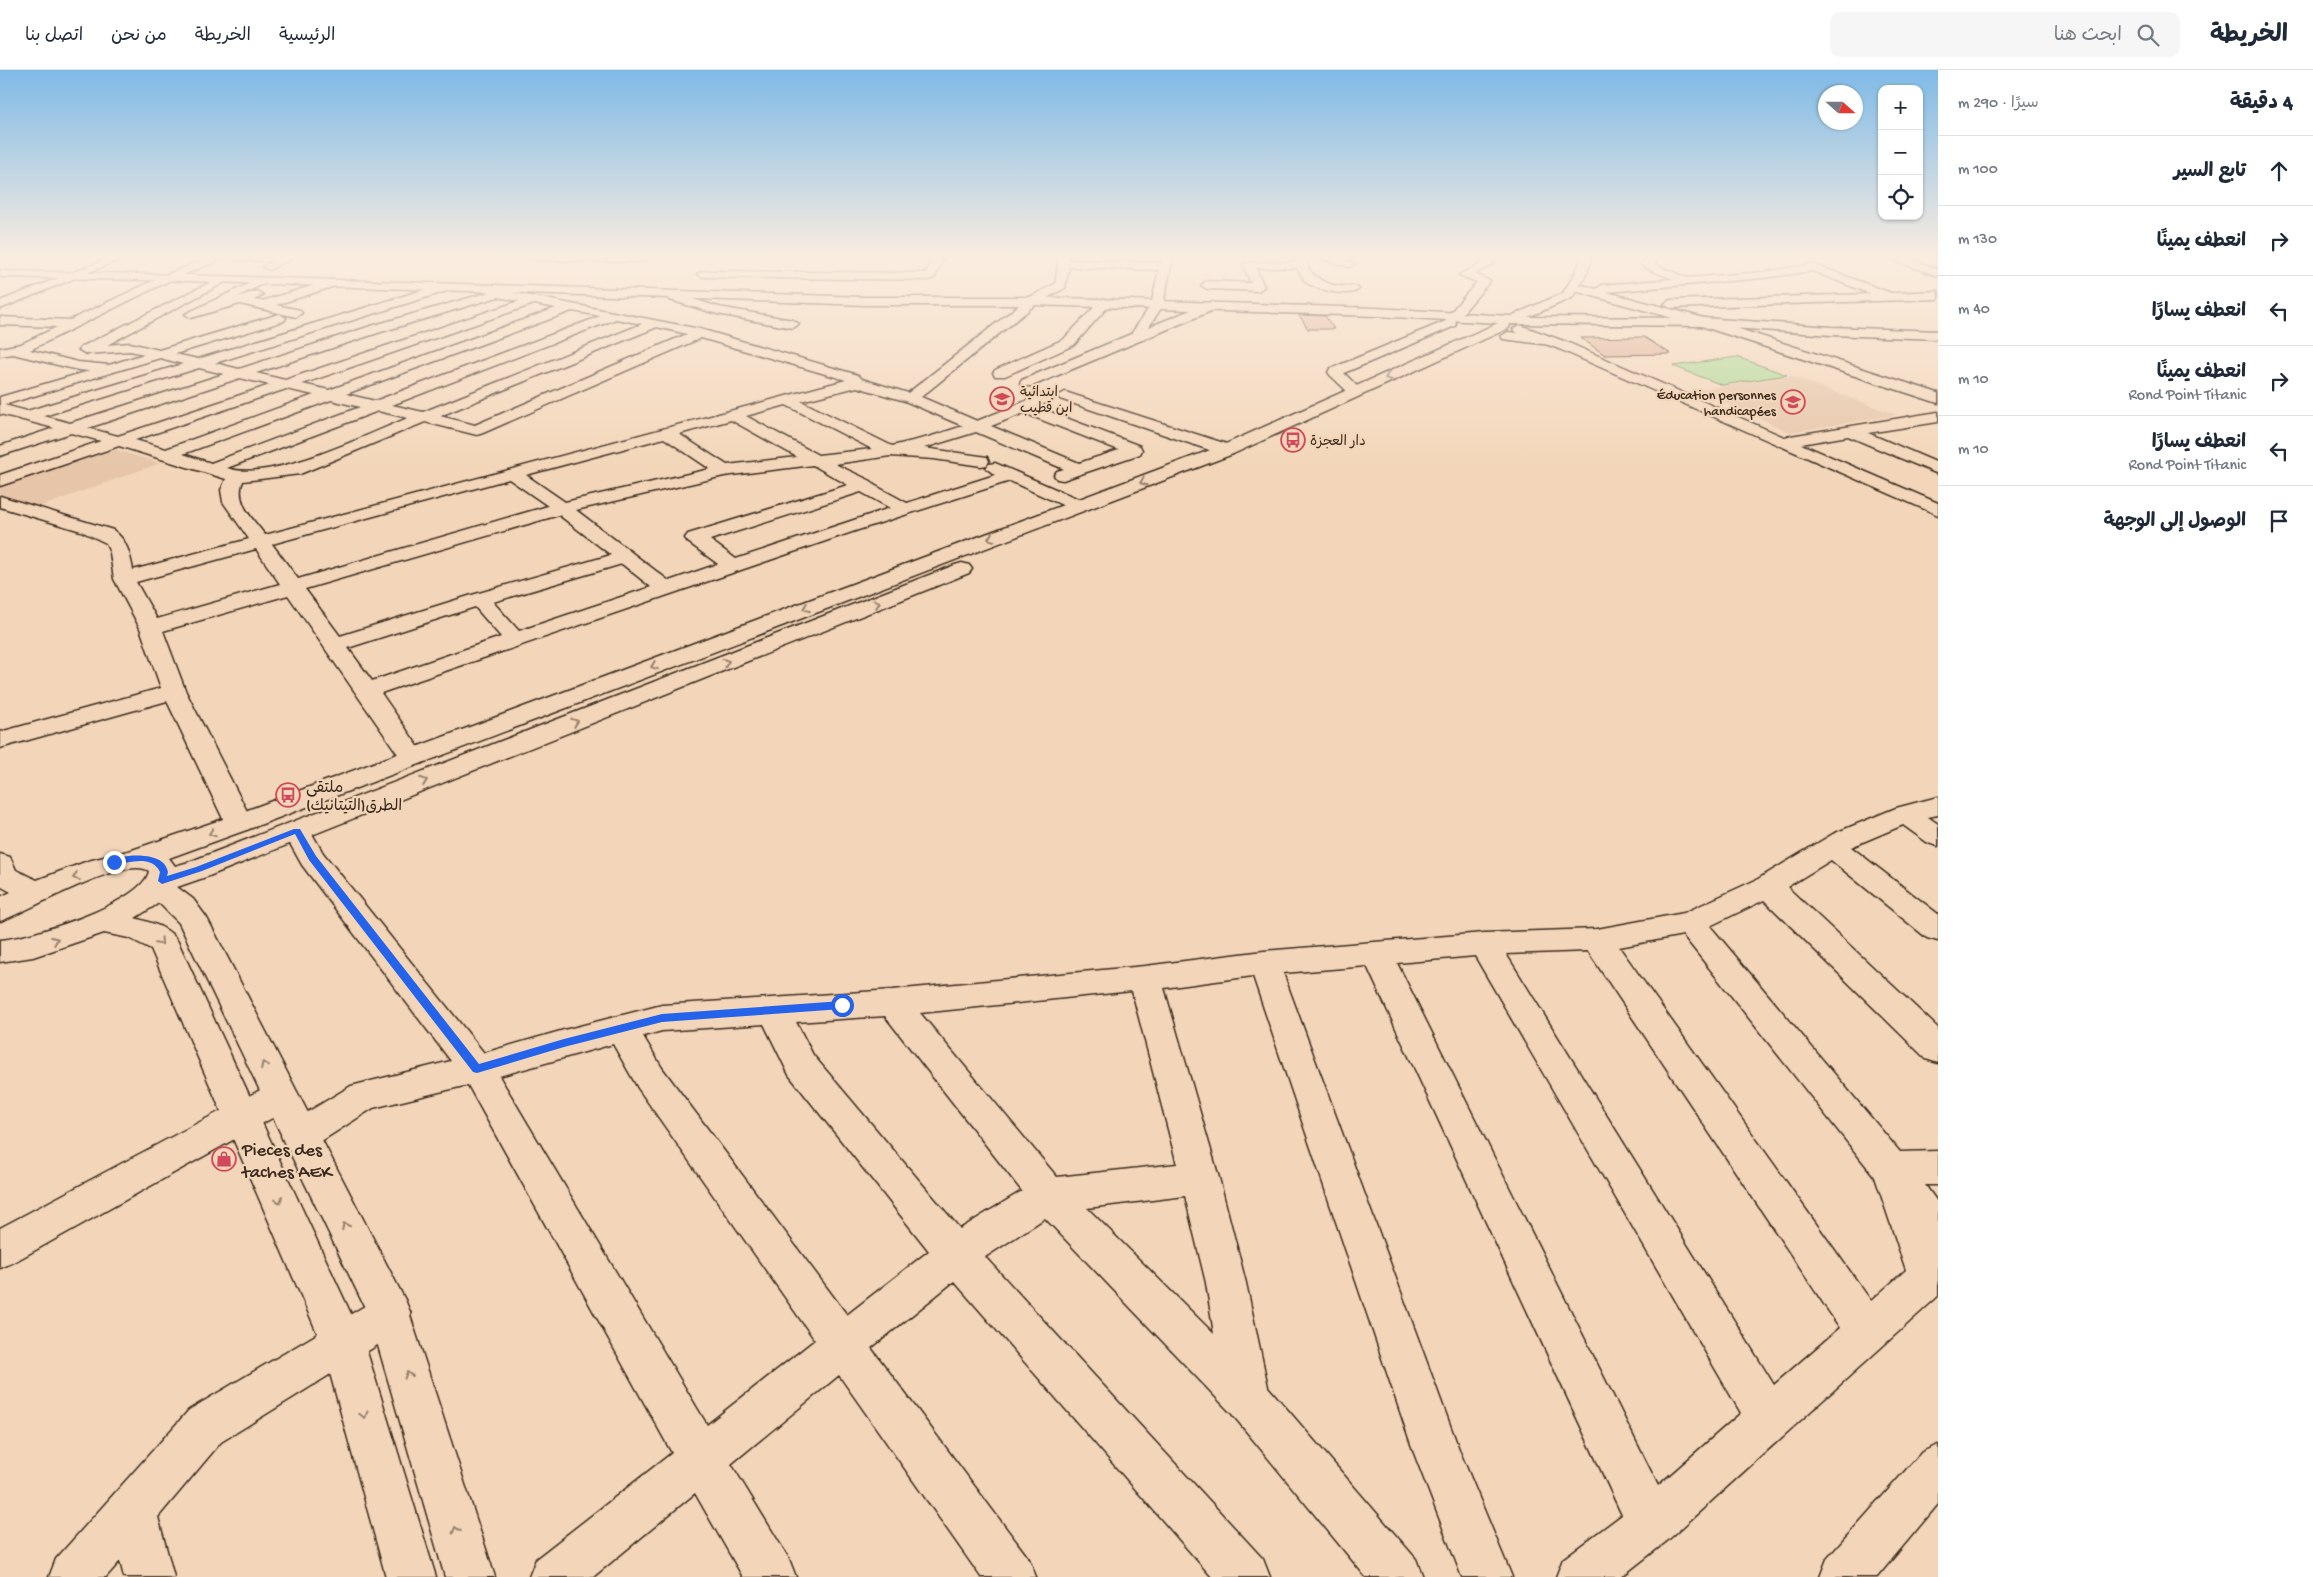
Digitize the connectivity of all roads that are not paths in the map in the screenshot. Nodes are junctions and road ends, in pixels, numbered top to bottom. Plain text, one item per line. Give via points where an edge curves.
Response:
1 (35, 327) edge
2 (95, 327) edge
3 (250, 327) edge
4 (312, 327) edge
5 (368, 327) edge
6 (381, 327) edge
7 (454, 327) edge
8 (517, 327) edge
9 (583, 327) edge
10 (627, 327) edge
11 (687, 327) edge
12 (999, 327) edge
13 (1083, 327) edge
14 (1143, 327) edge
15 (1161, 327) edge
16 (1436, 327) edge
17 (1515, 327) edge
18 (1516, 327) edge
19 (1525, 327) edge
20 (1719, 327) edge
21 (1722, 327) edge
22 (1771, 327) edge
23 (109, 328) junction
24 (376, 329) junction
25 (700, 333) junction
26 (78, 335) junction
27 (1938, 335) edge
28 (150, 337) dead end
29 (422, 338) junction
30 (1136, 338) junction
31 (1938, 341) edge
32 (464, 347) junction
33 (7, 348) edge
34 (137, 349) junction
35 (159, 354) junction
36 (508, 356) junction
37 (960, 359) junction
38 (199, 364) junction
39 (555, 365) junction
40 (78, 366) junction
41 (116, 367) junction
42 (240, 374) junction
43 (1000, 374) junction
44 (604, 375) junction
45 (857, 382) junction
46 (1027, 383) junction
47 (284, 384) junction
48 (0, 388) edge
49 (1355, 390) junction
50 (331, 395) junction
51 (1057, 395) junction
52 (910, 398) junction
53 (1938, 398) edge
54 (787, 400) junction
55 (0, 402) edge
56 (376, 406) junction
57 (1023, 407) junction
58 (0, 409) edge
59 (733, 414) junction
60 (1938, 416) edge
61 (27, 417) junction
62 (425, 418) junction
63 (1899, 422) junction
64 (0, 425) edge
65 (978, 426) junction
66 (68, 429) junction
67 (1848, 431) junction
68 (666, 432) junction
69 (1930, 435) dead end
70 (114, 441) junction
71 (934, 441) junction
72 (1782, 442) junction
73 (1227, 450) junction
74 (0, 451) edge
75 (890, 451) junction
76 (167, 454) junction
77 (819, 460) junction
78 (981, 461) junction
79 (213, 468) junction
80 (1078, 469) junction
81 (1938, 469) edge
82 (724, 471) junction
83 (512, 473) junction
84 (1012, 475) junction
85 (236, 477) junction
86 (0, 481) edge
87 (865, 485) junction
88 (1034, 486) junction
89 (0, 501) edge
90 (1078, 505) junction
91 (562, 508) junction
92 (906, 509) junction
93 (1938, 510) edge
94 (259, 541) junction
95 (625, 557) junction
96 (733, 566) junction
97 (124, 579) junction
98 (293, 588) junction
99 (667, 588) junction
100 (479, 599) junction
101 (152, 628) junction
102 (515, 640) junction
103 (335, 645) junction
104 (367, 690) junction
105 (174, 692) junction
106 (0, 740) edge
107 (413, 758) junction
108 (1938, 806) edge
109 (1906, 814) junction
110 (239, 823) junction
111 (297, 830) junction
112 (1938, 837) edge
113 (1831, 846) junction
114 (0, 864) edge
115 (153, 875) junction
116 (1768, 886) junction
117 (37, 892) junction
118 (0, 910) edge
119 (99, 922) junction
120 (1690, 923) junction
121 (1938, 930) edge
122 (1598, 940) junction
123 (1484, 944) junction
124 (3, 953) edge
125 (1377, 954) junction
126 (1264, 963) junction
127 (1145, 978) junction
128 (893, 1003) junction
129 (773, 1010) junction
130 (621, 1028) junction
131 (1938, 1049) edge
132 (477, 1069) junction
133 (280, 1097) junction
134 (242, 1117) junction
135 (299, 1136) junction
136 (1938, 1168) edge
137 (1891, 1169) junction
138 (1200, 1178) junction
139 (1048, 1194) junction
140 (1938, 1235) edge
141 (0, 1249) edge
142 (956, 1254) junction
143 (390, 1314) junction
144 (1867, 1332) junction
145 (343, 1342) junction
146 (843, 1345) junction
147 (1248, 1398) junction
148 (1769, 1418) junction
149 (701, 1459) junction
150 (1938, 1468) edge
151 (132, 1510) junction
152 (1651, 1523) junction
153 (74, 1577) edge
154 (148, 1577) edge
155 (411, 1577) edge
156 (470, 1577) edge
157 (554, 1577) edge
158 (771, 1577) edge
159 (1011, 1577) edge
160 (1245, 1577) edge
161 (1398, 1577) edge
162 (1487, 1577) edge
163 (1581, 1577) edge
164 (1845, 1577) edge

1 - 26 street
2 - 26 street
3 - 35 street
4 - 38 street
5 - 24 street
6 - 24 street
7 - 29 street
8 - 32 street
9 - 36 street
10 - 39 street
11 - 25 street
12 - 37 street
13 - 43 street via 1069,342
14 - 30 street
15 - 30 street
16 - 49 street via 1335,372
17 -> 49 street
111 -> 18 street via 1245,458
19 - 72 street
20 - 53 street
21 - 31 street
22 - 27 street
23 - 26 street
23 - 26 street
23 - 28 street
23 - 34 street
24 - 29 street
24 - 42 street
25 - 44 street
25 - 45 street
26 - 33 street
26 - 33 street via 50,336
26 - 33 street via 48,350
29 - 32 street
29 - 47 street
30 - 46 street
32 - 36 street
32 - 50 street
33 - 40 street
34 - 35 street
34 - 40 street
35 - 38 street
35 - 41 street
36 - 39 street
36 - 56 street
37 - 43 street
37 - 52 street
38 - 42 street
38 - 61 street
39 - 44 street
39 - 62 street
40 - 41 street
40 - 48 street
41 - 55 street
42 - 47 street
42 - 66 street
43 - 46 street
44 - 62 street via 477,430
45 - 52 street
45 - 54 street
46 - 51 street
47 - 50 street
47 - 70 street
49 - 73 street
50 - 56 street
50 - 76 street
51 - 57 street
51 - 73 street
52 - 65 street
54 - 59 street
54 - 75 street
56 - 62 street
56 - 79 street
57 - 65 street
57 - 80 street via 1134,450
58 - 61 street
59 - 68 street
59 - 77 street
60 - 63 street
61 - 64 street
61 - 66 street
62 - 85 street via 294,470
63 - 67 street
63 - 69 street
65 - 71 street
65 - 80 street
66 - 70 street
66 - 74 street
67 - 72 street
67 - 81 street
68 - 82 street
68 - 83 street
70 - 76 street
70 - 86 street
71 - 75 street
71 - 78 street
72 - 93 street
73 -> 90 street
75 - 77 street
75 - 78 street
76 - 79 street
77 - 82 street
77 - 87 street
78 - 84 street
79 - 85 street
80 - 88 street
82 - 91 street
83 - 91 street
83 - 94 street
84 - 88 street
84 - 92 street
85 - 94 street via 230,490 232,502
87 - 92 street
87 - 96 street via 695,538
88 - 90 street
89 - 97 street via 106,534 118,546
90 -> 107 street
91 - 95 street
91 - 98 street
92 - 96 street
94 - 97 street
94 - 98 street
95 - 99 street
95 - 100 street
96 - 99 street
97 - 101 street
98 - 101 street
98 - 103 street
99 - 102 street
100 - 102 street
100 - 103 street
101 - 105 street
102 - 104 street
103 - 104 street
104 - 107 street
105 - 106 street
105 - 110 street
107 - 110 street
108 - 109 street
109 - 112 street
109 - 113 street
110 -> 115 street
111 - 115 street via 199,869
111 - 132 street via 312,858
113 - 116 street
113 - 121 street
114 - 117 street via 3,876
115 -> 117 street via 114,862
115 - 119 street via 134,906
133 -> 115 street via 192,918
116 - 120 street
116 - 131 street
117 - 118 street
124 -> 119 street via 39,946
119 -> 134 street via 129,926 150,933 163,942
120 - 122 street
120 - 137 street
122 - 123 street
122 - 144 street
123 - 125 street
123 - 148 street
125 - 126 street
125 - 152 street
126 - 127 street
126 - 162 street via 1437,1453
127 - 128 street
127 - 138 street
128 - 129 street
128 - 139 street
129 - 130 street via 662,1018
129 - 142 street via 801,1065
130 - 132 street
130 - 146 street via 650,1078
132 - 135 street via 364,1096
132 - 149 street
133 - 134 street
133 - 135 street
134 - 141 street
134 -> 145 street
143 -> 135 street
136 - 137 street
137 - 140 street
137 - 144 street via 1929,1277
138 - 139 street
138 - 147 street via 1226,1283
139 - 142 street
139 - 147 street
142 - 146 street
142 - 160 street
143 - 145 street
156 -> 143 street
144 - 148 street
145 - 151 street via 204,1426
145 -> 155 street
146 - 149 street
146 - 159 street
147 - 161 street
148 - 152 street
149 - 157 street
149 - 158 street
150 - 164 street
151 - 153 street
151 - 154 street
152 - 163 street

